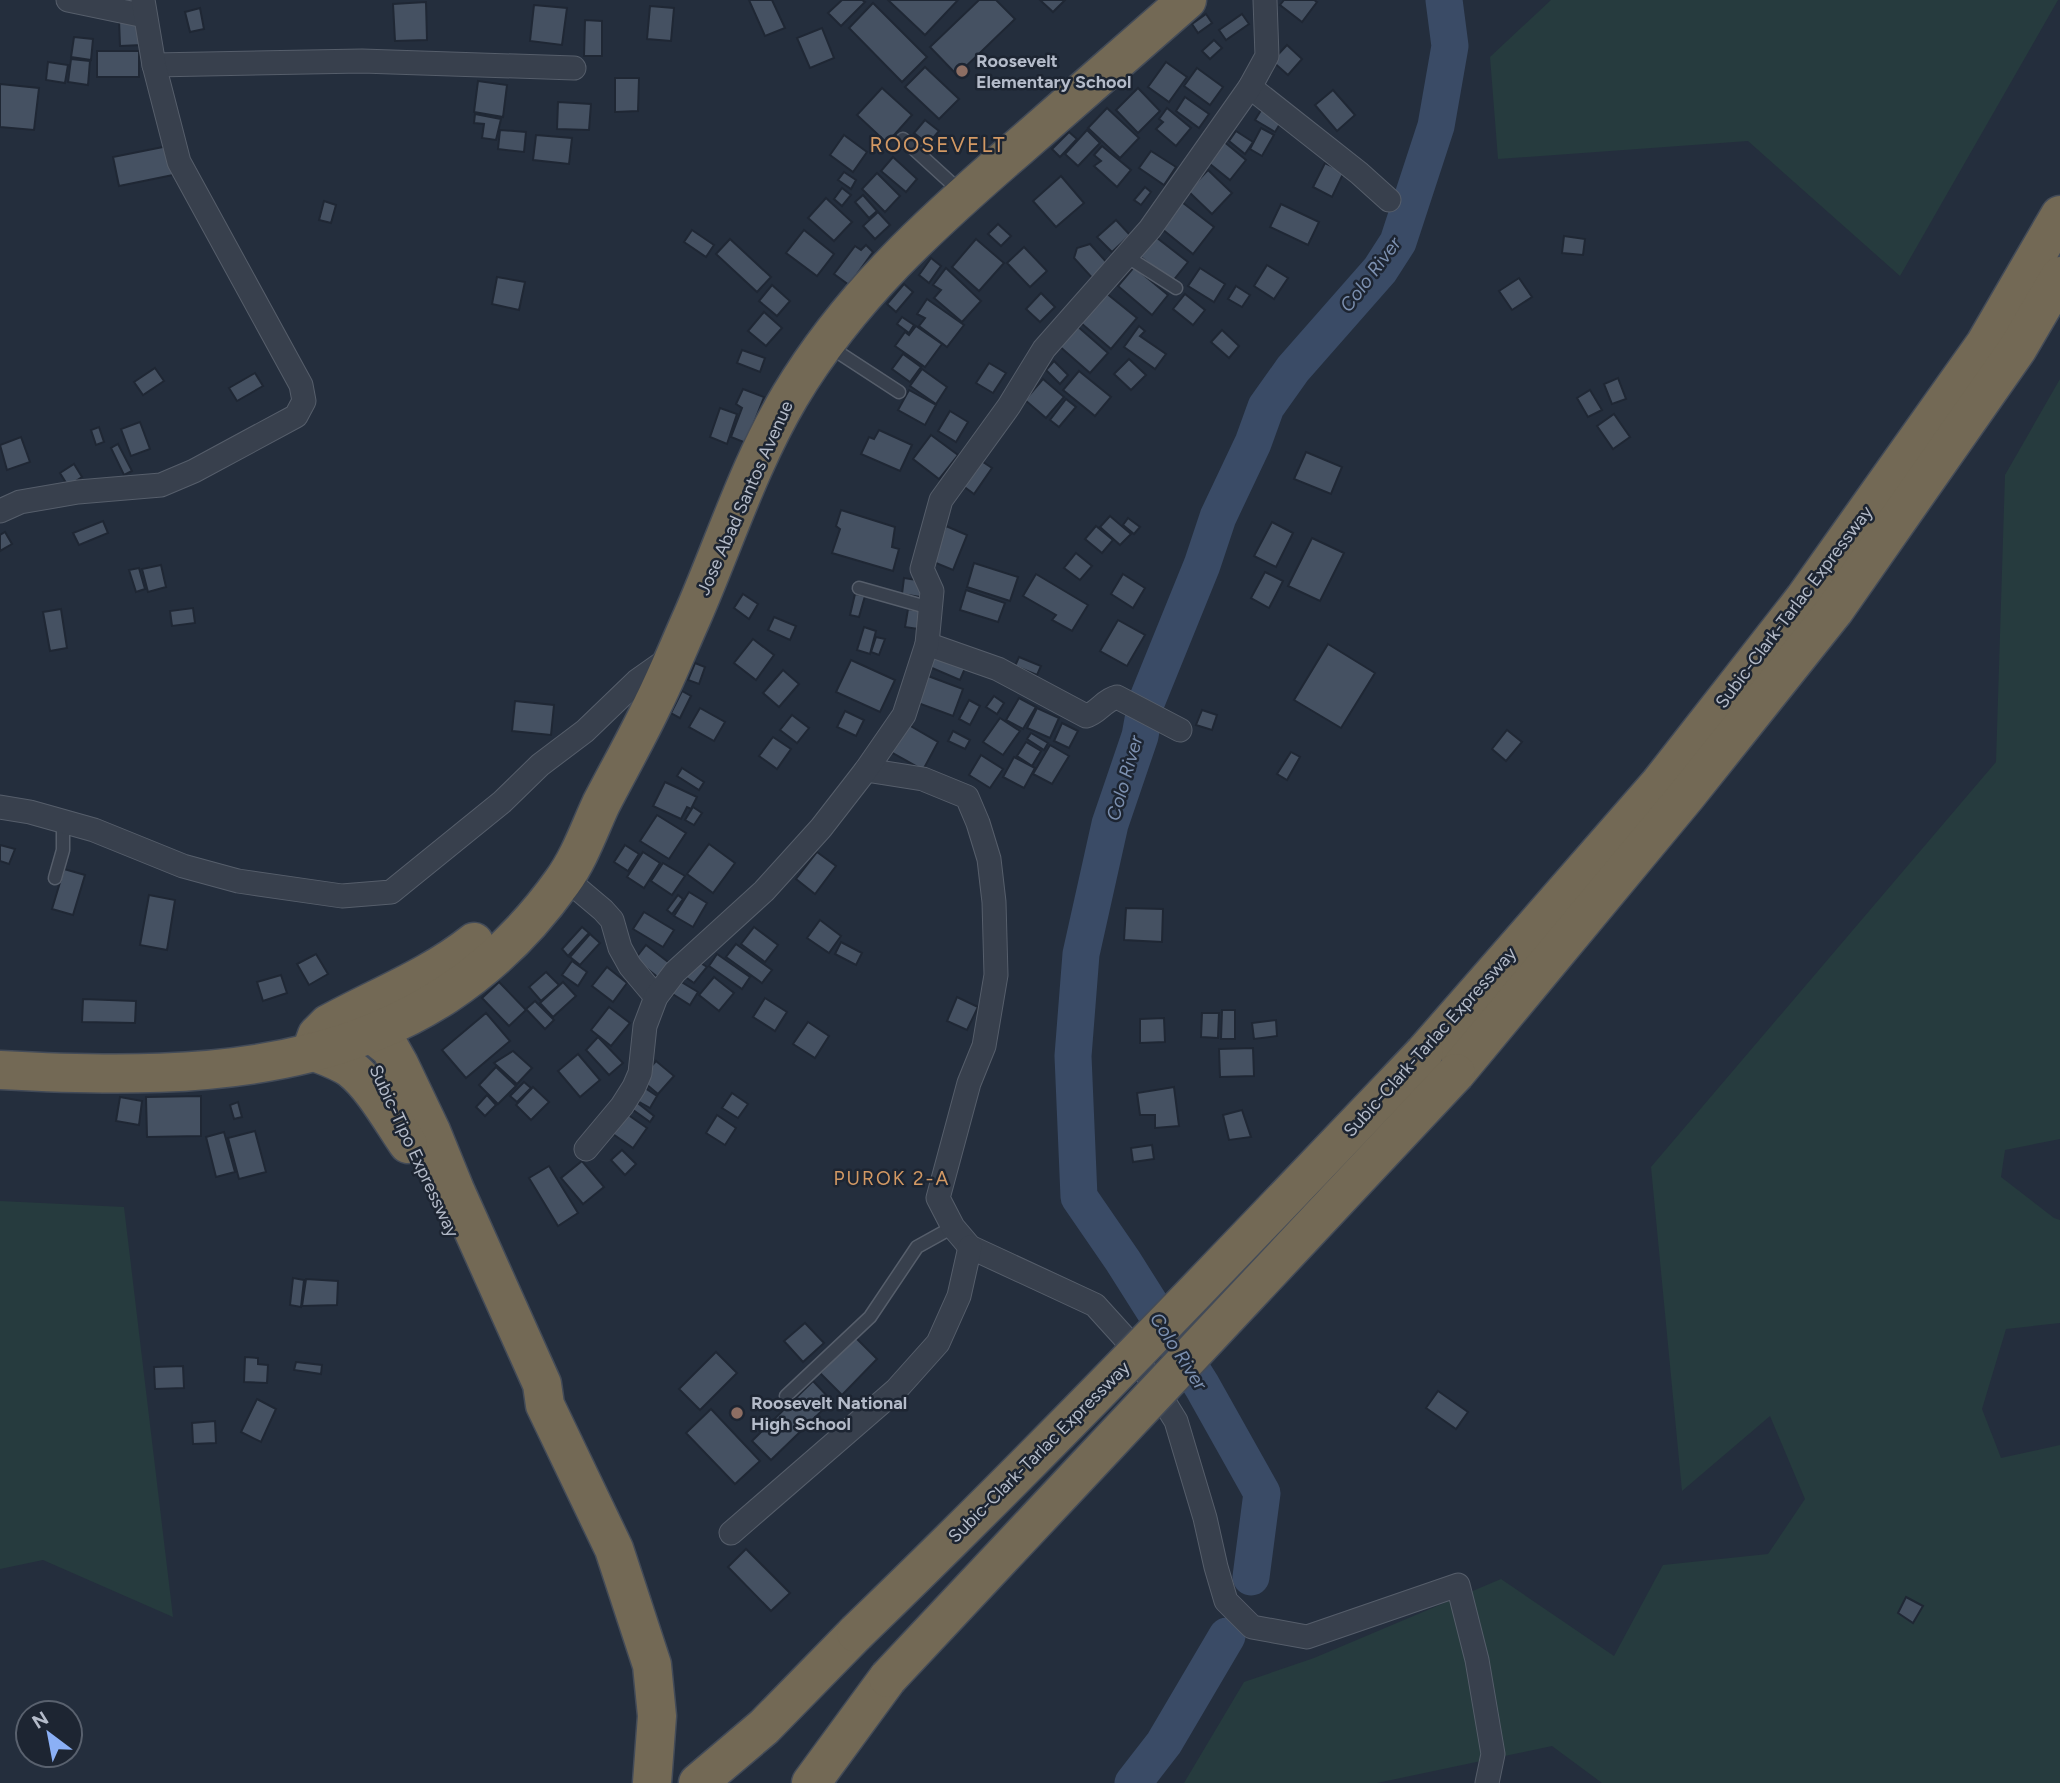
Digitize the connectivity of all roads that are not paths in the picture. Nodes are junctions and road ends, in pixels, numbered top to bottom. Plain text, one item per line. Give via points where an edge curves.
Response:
1 (68, 0) edge
2 (1187, 0) edge
3 (1265, 0) edge
4 (144, 8) edge
5 (153, 65) junction
6 (574, 68) dead end
7 (1250, 87) junction
8 (903, 139) dead end
9 (964, 195) junction
10 (1389, 200) dead end
11 (2060, 215) edge
12 (1126, 256) junction
13 (2060, 276) edge
14 (1176, 288) dead end
15 (824, 343) junction
16 (899, 392) dead end
17 (0, 511) edge
18 (859, 588) dead end
19 (930, 608) junction
20 (927, 644) junction
21 (676, 654) junction
22 (1175, 728) dead end
23 (866, 770) junction
24 (601, 804) junction
25 (0, 807) edge
26 (63, 821) junction
27 (55, 878) dead end
28 (565, 878) junction
29 (433, 988) junction
30 (656, 997) junction
31 (372, 1034) junction
32 (312, 1051) junction
33 (0, 1070) edge
34 (419, 1137) junction
35 (586, 1149) dead end
36 (953, 1227) junction
37 (970, 1247) junction
38 (786, 1396) dead end
39 (731, 1533) dead end
40 (652, 1783) edge
41 (698, 1783) edge
42 (811, 1783) edge
43 (1487, 1783) edge

1 - 4 street
2 - 9 highway, Jose Abad Santos Avenue
3 - 7 street via 1267,56
4 - 5 street
5 - 6 street via 362,61
5 - 17 street via 179,162 301,385 304,401 296,415 161,485 78,492 20,502
7 - 10 street
7 - 12 street
8 - 9 lane
9 - 15 highway, Jose Abad Santos Avenue via 874,281
11 - 41 highway, Subic-Clark-Tarlac Expressway, bridge via 1984,344 1804,599 1660,783 1424,1053 1129,1362 764,1727
12 - 14 lane
12 - 19 street via 1044,349 941,500 922,569 932,591
13 - 42 highway, Subic-Clark-Tarlac Expressway, bridge via 2018,348 1834,611 1456,1073 888,1678
15 - 16 lane
15 - 21 highway, Jose Abad Santos Avenue via 763,448
18 - 19 lane
19 - 20 street
20 - 22 street via 998,669 1086,716 1116,696
20 - 23 street via 904,715
21 - 24 highway, Jose Abad Santos Avenue
21 - 26 street via 636,681 585,731 391,892 342,895 239,881 183,866
23 - 30 street via 764,891 675,972
23 - 36 street via 923,779 967,797 989,859 996,975 984,1046 969,1083 938,1198
24 - 28 highway, Jose Abad Santos Avenue
24 - 29 highway, Jose Abad Santos Avenue via 513,909
25 - 26 street
26 - 27 lane via 63,850
28 - 29 highway, Jose Abad Santos Avenue via 522,932 483,968
28 - 30 street via 612,920 630,966
29 - 31 highway via 413,993 387,1009
29 - 32 highway, Jose Abad Santos Avenue via 416,977 328,1024 317,1035
29 - 34 highway via 421,1035
30 - 35 street via 645,1026 634,1087
31 - 32 highway
31 - 34 highway, Subic-Tipo Expressway via 370,1056
32 - 33 highway via 263,1064 197,1072
32 - 34 highway via 351,1070
34 - 40 highway, Subic-Tipo Expressway via 529,1391 545,1405 614,1549 652,1665 657,1716
36 - 37 street
36 - 38 lane via 917,1247 870,1317
37 - 39 street via 960,1296 938,1343 896,1390
37 - 43 street via 1095,1305 1124,1337 1176,1420 1226,1601 1252,1627 1307,1637 1458,1585 1493,1754

